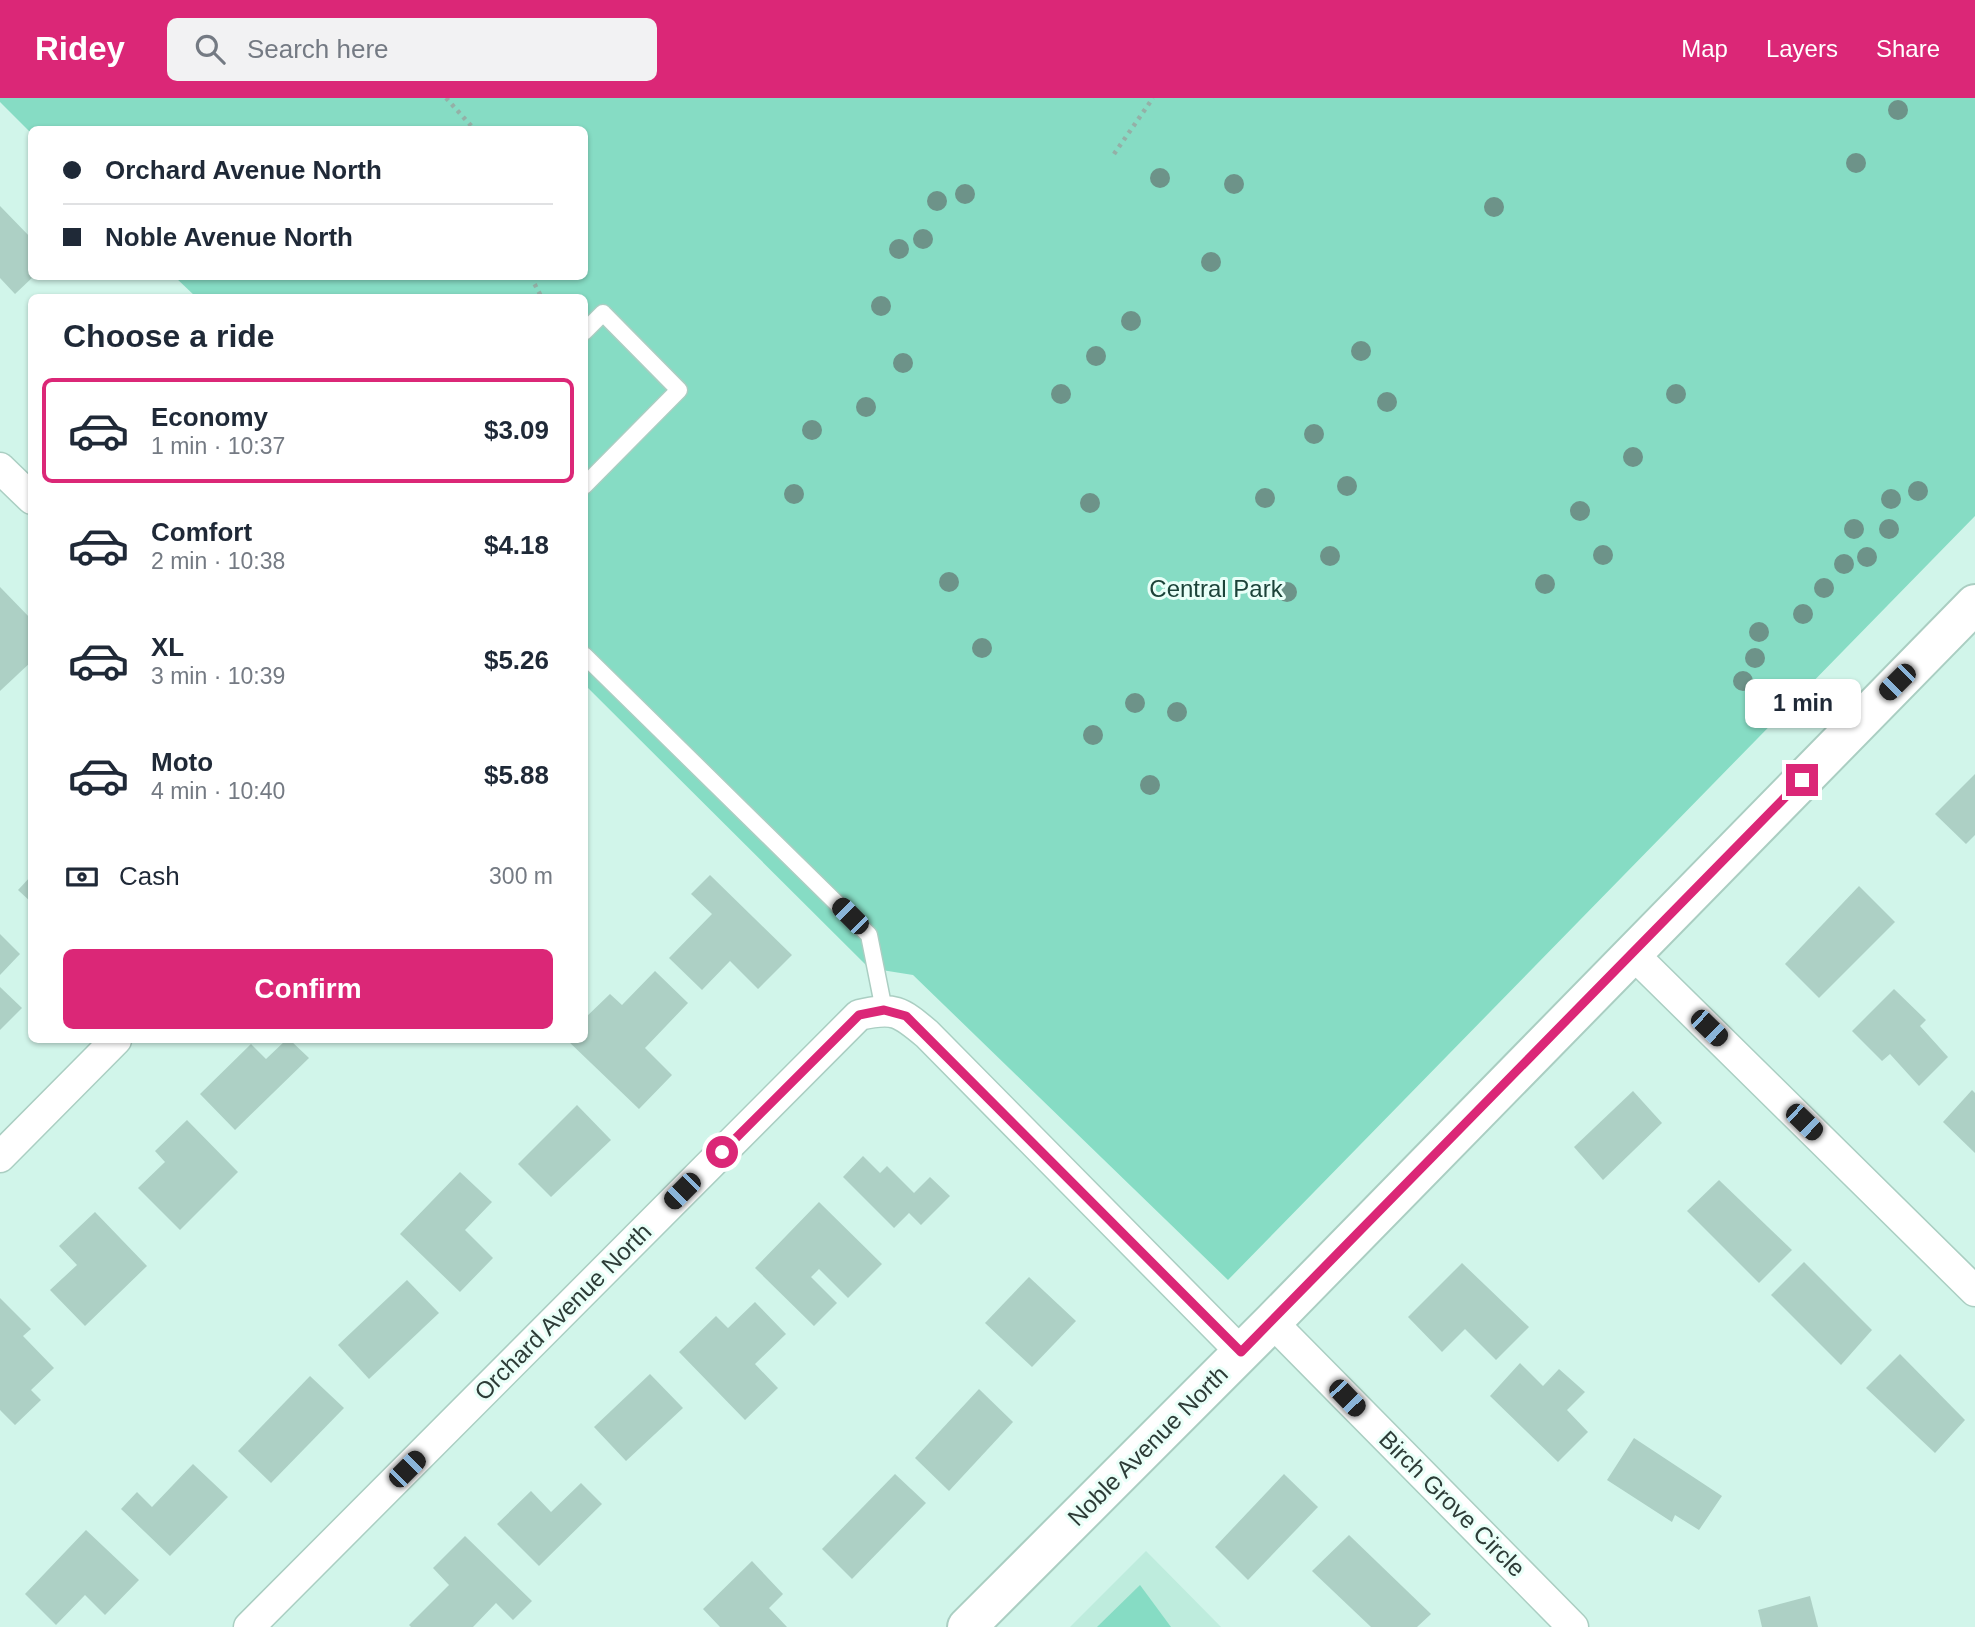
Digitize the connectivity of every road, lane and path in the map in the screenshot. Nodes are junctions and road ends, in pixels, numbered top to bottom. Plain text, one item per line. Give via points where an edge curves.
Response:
1 (446, 98) edge
2 (1153, 98) edge
3 (471, 126) edge
4 (1114, 154) dead end
5 (588, 328) edge
6 (0, 468) edge
7 (588, 482) edge
8 (28, 495) edge
9 (1975, 604) edge
10 (588, 658) edge
11 (1632, 953) junction
12 (884, 1010) junction
13 (113, 1043) edge
14 (0, 1157) edge
15 (1975, 1291) edge
16 (1272, 1322) junction
17 (1241, 1352) junction
18 (249, 1627) edge
19 (967, 1627) edge
20 (1573, 1627) edge

1 - 3 path
2 - 4 path
5 - 7 lane via 603,313 680,390
6 - 8 street
9 - 11 street, Noble Avenue North
10 - 12 lane via 869,935
11 - 15 street
11 - 16 street, Noble Avenue North
12 - 17 street via 906,1016 927,1034
12 - 18 street, Orchard Avenue North via 859,1015 840,1033
13 - 14 street
16 - 17 street, Noble Avenue North
16 - 20 street, Birch Grove Circle
17 - 19 street, Noble Avenue North

